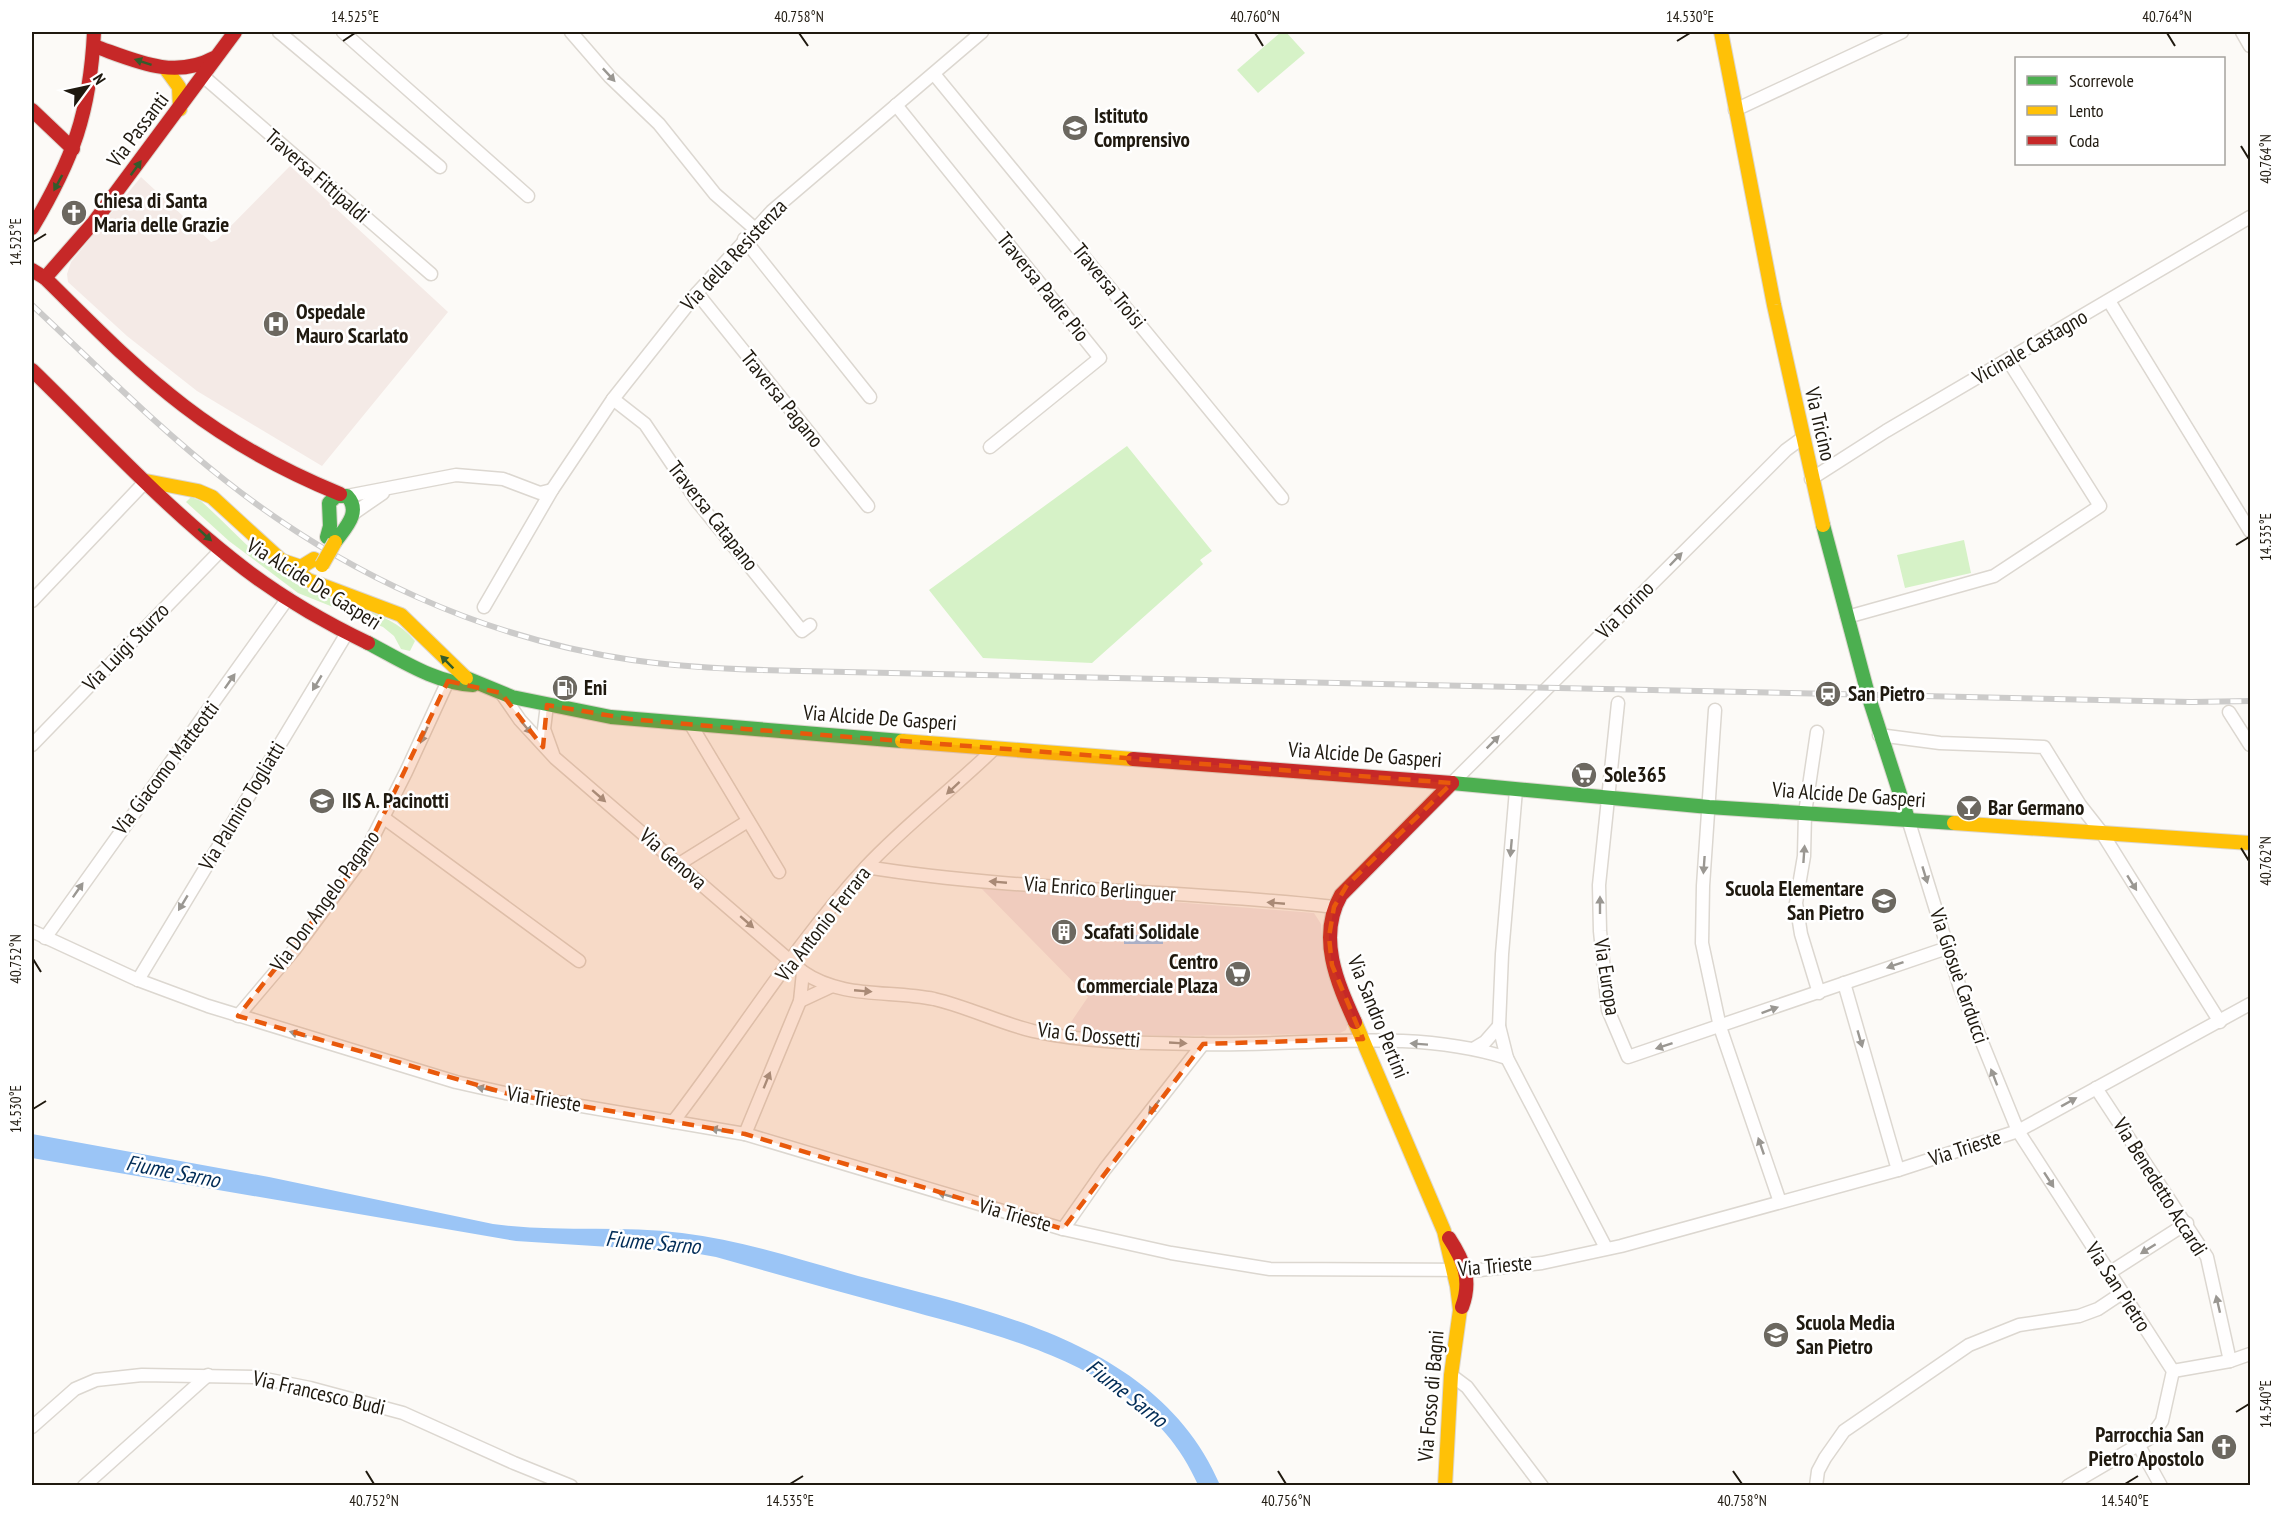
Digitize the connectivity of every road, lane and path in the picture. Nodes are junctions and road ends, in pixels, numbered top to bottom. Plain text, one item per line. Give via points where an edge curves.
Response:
1 (235, 32) edge
2 (279, 32) edge
3 (343, 32) edge
4 (571, 32) edge
5 (982, 32) edge
6 (1721, 32) edge
7 (1902, 32) edge
8 (2242, 32) edge
9 (94, 39) edge
10 (2250, 46) edge
11 (217, 56) junction
12 (166, 69) junction
13 (934, 74) junction
14 (204, 77) junction
15 (896, 105) junction
16 (180, 109) junction
17 (32, 110) edge
18 (1735, 110) junction
19 (73, 149) junction
20 (440, 167) dead end
21 (528, 196) dead end
22 (2250, 217) edge
23 (32, 228) edge
24 (754, 228) junction
25 (744, 239) junction
26 (32, 270) edge
27 (431, 274) dead end
28 (45, 278) junction
29 (697, 293) junction
30 (2109, 301) junction
31 (2008, 360) junction
32 (32, 370) edge
33 (870, 397) dead end
34 (614, 399) junction
35 (1802, 440) junction
36 (990, 447) dead end
37 (299, 478) junction
38 (1811, 479) junction
39 (146, 481) junction
40 (389, 490) junction
41 (552, 490) junction
42 (198, 491) junction
43 (344, 495) junction
44 (1282, 498) dead end
45 (868, 506) dead end
46 (354, 513) junction
47 (181, 514) junction
48 (329, 514) junction
49 (2250, 531) edge
50 (331, 540) junction
51 (221, 550) junction
52 (280, 559) junction
53 (318, 562) junction
54 (344, 594) junction
55 (288, 598) junction
56 (32, 601) edge
57 (484, 607) dead end
58 (1847, 617) junction
59 (810, 626) dead end
60 (420, 631) junction
61 (347, 633) junction
62 (396, 658) junction
63 (448, 681) junction
64 (480, 686) junction
65 (501, 693) junction
66 (1618, 704) dead end
67 (547, 705) junction
68 (1715, 710) dead end
69 (2229, 712) dead end
70 (691, 724) junction
71 (1817, 732) dead end
72 (1879, 735) junction
73 (32, 745) edge
74 (2250, 745) edge
75 (995, 747) junction
76 (555, 758) junction
77 (1452, 783) junction
78 (1516, 790) junction
79 (1609, 799) junction
80 (1709, 807) junction
81 (1805, 813) junction
82 (384, 818) junction
83 (1908, 819) junction
84 (748, 821) junction
85 (2102, 833) junction
86 (2250, 843) edge
87 (679, 864) junction
88 (866, 867) junction
89 (779, 872) dead end
90 (1334, 907) junction
91 (32, 931) edge
92 (45, 938) junction
93 (1947, 948) junction
94 (579, 961) dead end
95 (792, 961) junction
96 (803, 972) junction
97 (138, 980) junction
98 (1844, 983) junction
99 (830, 987) junction
100 (1819, 993) junction
101 (800, 1001) junction
102 (2250, 1004) edge
103 (238, 1016) junction
104 (2220, 1022) junction
105 (1499, 1026) junction
106 (1720, 1027) junction
107 (1363, 1039) junction
108 (1203, 1044) junction
109 (1475, 1048) junction
110 (1507, 1058) junction
111 (2096, 1088) junction
112 (673, 1122) junction
113 (2018, 1131) junction
114 (745, 1134) junction
115 (1898, 1170) junction
116 (1780, 1202) junction
117 (2187, 1223) junction
118 (1063, 1229) junction
119 (1444, 1231) junction
120 (1606, 1248) junction
121 (1453, 1270) junction
122 (1468, 1271) junction
123 (2109, 1273) junction
124 (2122, 1293) junction
125 (1460, 1310) junction
126 (2250, 1354) edge
127 (2230, 1362) junction
128 (2173, 1371) junction
129 (208, 1375) junction
130 (1451, 1375) junction
131 (32, 1427) edge
132 (2139, 1446) junction
133 (84, 1485) edge
134 (571, 1485) edge
135 (1445, 1485) edge
136 (1542, 1485) edge
137 (1816, 1485) edge
138 (2068, 1485) edge
139 (2162, 1485) edge

1 - 11 main road, Via Passanti
2 - 20 street
3 - 21 street
4 -> 24 street via 659,124 715,194
5 - 13 street, Via della Resistenza
6 - 18 main road, Via Tricino
7 - 18 street
8 - 10 street
12 -> 9 main road
9 - 19 main road
11 - 12 main road via 197,69
11 - 14 main road, Via Passanti
12 - 16 main road via 179,86
13 - 15 street, Via della Resistenza
13 - 44 street, Traversa Troisi
14 - 16 main road, Via Passanti
14 - 27 street, Traversa Fittipaldi
15 - 24 street, Via della Resistenza
15 - 36 street, Traversa Padre Pio via 1100,358
28 -> 16 main road, Via Passanti via 94,222
17 - 19 main road
18 - 35 main road, Via Tricino
19 -> 23 main road
22 - 30 street, Vicinale Castagno
24 - 25 street, Via della Resistenza
25 - 29 street, Via della Resistenza
25 - 33 street
26 - 28 main road
28 - 37 main road via 183,405
29 - 34 street, Via della Resistenza
29 - 45 street, Traversa Pagano
30 - 31 street, Vicinale Castagno
30 - 49 street
31 - 38 street, Vicinale Castagno
31 - 58 street via 2100,506 1994,576
32 - 39 main road, Via Alcide De Gasperi
34 - 41 street, Via della Resistenza
34 - 59 street, Traversa Catapano via 645,424 697,501 802,631
35 - 38 main road, Via Tricino
77 -> 35 street, Via Torino via 1786,450
37 - 43 main road
37 - 48 main road
38 - 58 main road, Via Tricino
39 - 42 main road, Via Alcide De Gasperi
39 - 47 main road, Via Alcide De Gasperi
39 - 56 street
40 - 41 street via 442,476 473,475 503,479 540,493
40 - 43 street
40 - 46 street
41 - 57 street, Via della Resistenza
42 - 47 main road via 188,491 179,497
42 - 52 main road, Via Alcide De Gasperi via 224,505
43 - 46 main road via 354,502
43 - 48 main road via 329,503
46 - 50 main road
47 -> 51 main road, Via Alcide De Gasperi
48 - 50 main road
50 - 53 main road
51 - 55 main road, Via Alcide De Gasperi
51 - 73 street, Via Luigi Sturzo
52 - 53 main road via 301,567
52 - 54 main road, Via Alcide De Gasperi via 315,584
53 - 54 main road via 325,580
54 - 60 main road, Via Alcide De Gasperi via 399,614
55 - 61 main road, Via Alcide De Gasperi
92 -> 55 street, Via Giacomo Matteotti
58 - 72 main road, Via Tricino
60 - 62 main road via 422,654 413,659
64 -> 60 main road, Via Alcide De Gasperi via 455,671
61 - 62 main road, Via Alcide De Gasperi
61 -> 97 street, Via Palmiro Togliatti
62 - 63 main road, Via Alcide De Gasperi
63 - 64 main road, Via Alcide De Gasperi
63 -> 82 street, Via Don Angelo Pagano
64 - 65 main road, Via Alcide De Gasperi
65 - 67 main road, Via Alcide De Gasperi
65 -> 76 street, Via Genova
66 - 79 street
67 - 70 main road, Via Alcide De Gasperi via 630,719
67 - 76 street, Via Genova via 544,729
68 - 80 street
69 - 74 street
70 - 75 main road, Via Alcide De Gasperi
70 - 84 street
71 - 81 street
72 - 83 main road, Via Tricino
72 - 85 street via 2044,747
75 - 77 main road, Via Alcide De Gasperi
75 -> 88 street, Via Antonio Ferrara
76 -> 87 street, Via Genova
77 - 78 main road, Via Alcide De Gasperi
77 - 90 main road, Via Sandro Pertini via 1347,885
78 - 79 main road, Via Alcide De Gasperi
78 -> 105 street
79 - 80 main road, Via Alcide De Gasperi
106 -> 79 street, Via Europa via 1628,1057 1608,1010 1603,972 1599,885
80 - 81 main road, Via Alcide De Gasperi
80 -> 106 street via 1702,943
81 - 83 main road, Via Alcide De Gasperi
100 -> 81 street via 1796,903 1804,856
82 - 94 street
82 - 103 street, Via Don Angelo Pagano via 363,857 294,950
83 - 85 main road, Via Alcide De Gasperi
83 -> 93 street, Via Giosuè Carducci
84 - 87 street
84 - 89 street
85 - 86 main road, Via Alcide De Gasperi
85 -> 104 street
87 -> 95 street, Via Genova
90 -> 88 street, Via Enrico Berlinguer via 1035,886
88 - 95 street, Via Antonio Ferrara
90 - 107 main road, Via Sandro Pertini via 1329,937 1332,965
91 - 92 street, Via Trieste
92 - 97 street, Via Trieste
93 -> 98 street
113 -> 93 street, Via Giosuè Carducci
95 - 96 street, Via G. Dossetti
95 - 112 street, Via Antonio Ferrara
96 - 99 street, Via G. Dossetti
96 - 101 street
97 - 103 street, Via Trieste
98 - 100 street
98 -> 115 street
99 - 101 street
99 -> 108 street, Via G. Dossetti via 936,1000 1049,1034
106 -> 100 street
114 -> 101 street
102 - 104 street, Via Trieste
112 -> 103 street, Via Trieste via 456,1082
104 - 111 street, Via Trieste
105 - 109 street
105 - 110 street
116 -> 106 street
107 - 108 street, Via G. Dossetti
109 -> 107 street, Via G. Dossetti
107 - 119 main road, Via Sandro Pertini
108 -> 118 street
109 - 110 street, Via G. Dossetti
110 - 120 street
113 -> 111 street, Via Trieste
111 - 117 street, Via Benedetto Accardi
114 -> 112 street, Via Trieste
113 - 115 street, Via Trieste
113 -> 123 street, Via San Pietro
118 -> 114 street, Via Trieste
115 - 116 street, Via Trieste
116 - 120 street, Via Trieste
117 -> 123 street
127 -> 117 street, Via Benedetto Accardi via 2207,1257
118 - 121 street, Via Trieste via 1171,1253 1270,1269
119 - 121 main road, Via Sandro Pertini
119 - 122 main road, Via Sandro Pertini
120 - 122 street, Via Trieste via 1531,1264
121 - 122 street, Via Trieste
121 - 125 main road, Via Fosso di Bagni
122 - 125 main road, Via Fosso di Bagni via 1470,1284
123 - 124 street, Via San Pietro
124 - 128 street, Via San Pietro
124 - 137 street via 2079,1316 2019,1325 1969,1345 1844,1431 1825,1458
125 - 130 main road, Via Fosso di Bagni
126 - 127 street
127 - 128 street
128 - 132 street via 2162,1421
129 - 131 street, Via Francesco Budi via 96,1380 75,1389
129 - 133 street
129 - 134 street, Via Francesco Budi via 255,1377 403,1413
130 - 135 main road, Via Fosso di Bagni
130 - 136 street via 1467,1387
132 - 138 street
132 - 139 street

